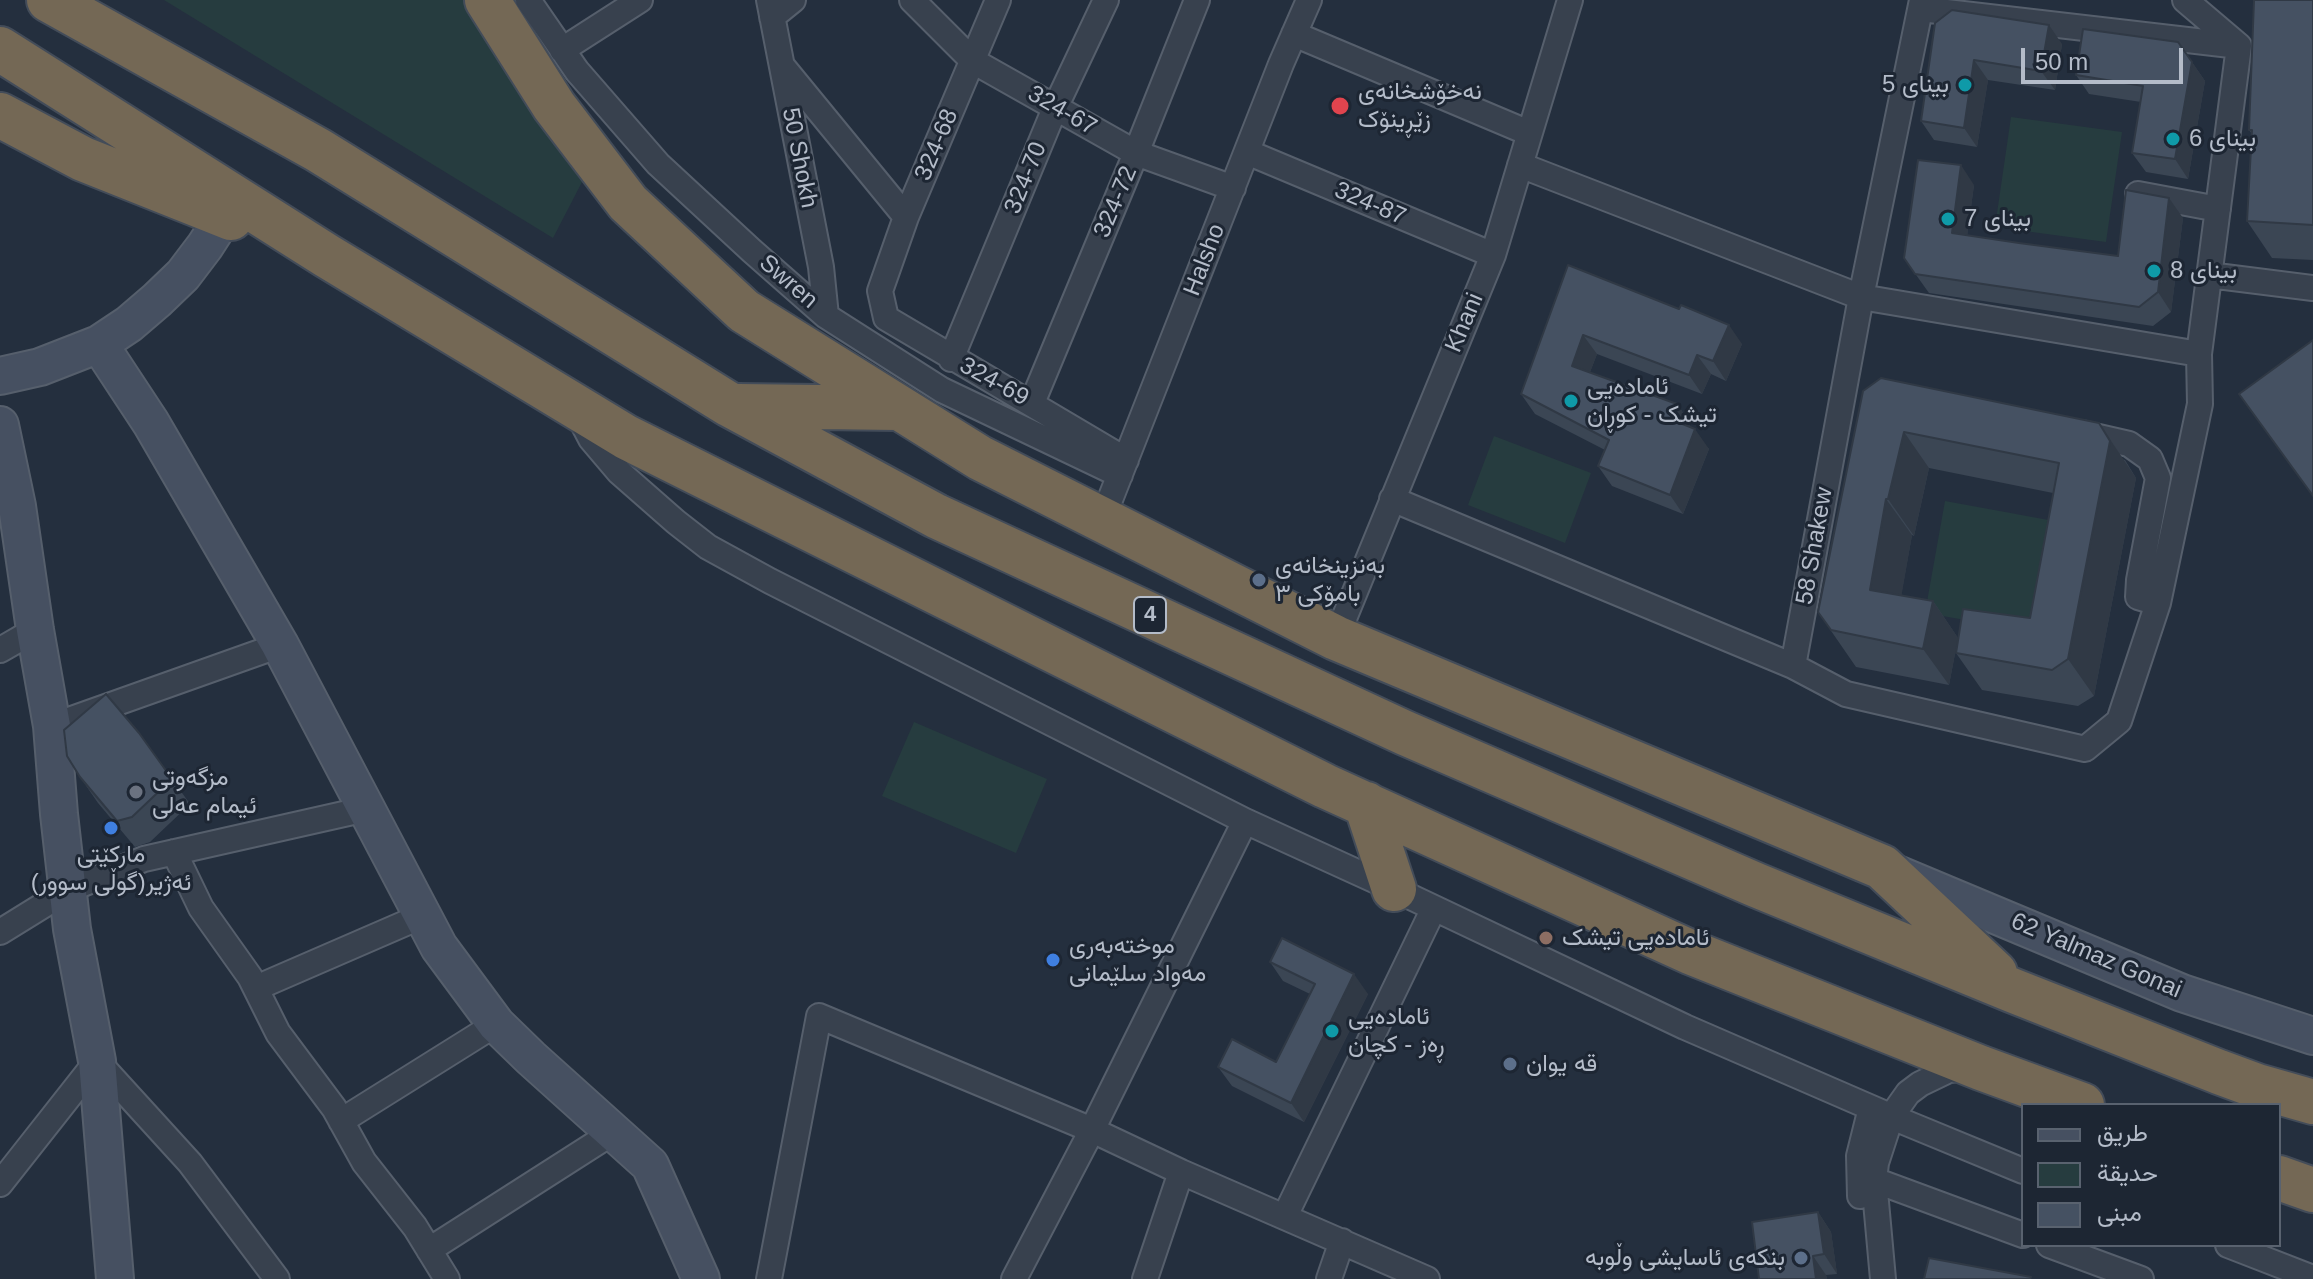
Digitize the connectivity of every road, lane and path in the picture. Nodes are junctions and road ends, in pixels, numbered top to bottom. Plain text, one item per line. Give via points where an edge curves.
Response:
1 (49, 0) edge
2 (104, 0) edge
3 (487, 0) edge
4 (528, 0) edge
5 (640, 0) edge
6 (793, 0) edge
7 (912, 0) edge
8 (998, 0) edge
9 (1106, 0) edge
10 (1197, 0) edge
11 (1309, 0) edge
12 (1570, 0) edge
13 (2185, 0) edge
14 (1921, 5) edge
15 (770, 8) edge
16 (1294, 34) junction
17 (2239, 46) junction
18 (0, 49) edge
19 (562, 50) junction
20 (973, 61) junction
21 (780, 64) junction
22 (1055, 108) junction
23 (0, 115) edge
24 (1529, 133) junction
25 (318, 150) junction
26 (1247, 152) junction
27 (1136, 153) junction
28 (1520, 165) junction
29 (1233, 188) junction
30 (2132, 193) edge
31 (2218, 209) junction
32 (225, 215) junction
33 (906, 217) junction
34 (1493, 255) junction
35 (327, 256) junction
36 (2209, 275) junction
37 (2313, 288) edge
38 (880, 291) joint
39 (1861, 297) junction
40 (826, 316) junction
41 (99, 344) junction
42 (2199, 354) junction
43 (951, 359) junction
44 (0, 376) edge
45 (571, 402) junction
46 (1032, 403) junction
47 (730, 405) junction
48 (900, 408) junction
49 (0, 425) edge
50 (2056, 427) edge
51 (1123, 467) junction
52 (1392, 499) junction
53 (8, 511) edge
54 (1102, 520) junction
55 (2158, 603) junction
56 (35, 630) junction
57 (1336, 638) junction
58 (280, 645) junction
59 (0, 650) edge
60 (1793, 666) junction
61 (52, 726) junction
62 (1366, 804) junction
63 (366, 809) junction
64 (1245, 821) junction
65 (174, 852) junction
66 (1882, 867) junction
67 (1394, 889) junction
68 (68, 890) junction
69 (1434, 908) junction
70 (422, 916) junction
71 (0, 932) edge
72 (256, 988) junction
73 (2014, 991) junction
74 (496, 1024) junction
75 (2313, 1036) edge
76 (97, 1061) junction
77 (1981, 1068) junction
78 (2257, 1096) edge
79 (2313, 1102) edge
80 (2077, 1103) edge
81 (1881, 1112) junction
82 (341, 1121) junction
83 (1092, 1130) junction
84 (612, 1133) junction
85 (2021, 1170) edge
86 (1181, 1172) junction
87 (2281, 1179) edge
88 (1874, 1180) junction
89 (0, 1184) edge
90 (2313, 1190) edge
91 (1285, 1216) junction
92 (2021, 1234) edge
93 (1342, 1241) junction
94 (2054, 1247) edge
95 (2233, 1247) edge
96 (429, 1250) junction
97 (2313, 1278) edge
98 (115, 1279) edge
99 (277, 1279) edge
100 (447, 1279) edge
101 (701, 1279) edge
102 (769, 1279) edge
103 (1014, 1279) edge
104 (1145, 1279) edge
105 (1329, 1279) edge
106 (1427, 1279) edge
107 (1868, 1279) edge
108 (1883, 1279) edge
109 (2141, 1279) edge

1 - 25 highway, 4
2 - 25 highway
3 - 48 highway via 554,106 628,203 744,311
4 - 19 street, Swren
5 - 19 street
6 - 15 street
7 - 20 street, 324-67
8 - 20 street, 324-68
9 - 22 street, 324-70
10 - 27 street, 324-72
11 - 16 street, Halsho
12 - 24 street, Khani
13 - 17 street
14 - 17 street
14 - 39 street, 58 Shakew
15 - 21 street, 50 Shokh
16 - 24 street
16 - 26 street, Halsho
17 - 31 street
18 - 35 highway
19 - 40 street, Swren via 658,164
20 - 22 street, 324-67
20 - 33 street, 324-68
21 - 33 street
21 - 40 street, 50 Shokh
22 - 27 street, 324-67
22 - 43 street, 324-70
23 - 32 highway via 83,159
24 - 28 street, Khani
25 - 47 highway, 4
26 - 29 street, Halsho
26 - 34 street, 324-87
27 - 29 street, 324-67
27 - 46 street, 324-72
28 - 34 street, Khani
28 - 39 street
29 - 51 street, Halsho
30 - 31 street
31 - 36 street
32 - 35 highway
32 - 41 street via 183,275
33 - 38 street, 324-68
34 - 52 street, Khani
35 - 45 highway
36 - 37 street
36 - 42 street
38 - 43 street, 324-69 via 886,318
39 - 42 street
39 - 60 street, 58 Shakew via 1831,518
40 - 51 street, Swren via 942,390
41 - 44 street
41 - 58 street
42 - 55 street via 2200,404
43 - 46 street, 324-69
45 - 62 highway via 641,444
45 - 64 street via 591,439 619,472 708,547
46 - 51 street, 324-69
47 - 48 highway
47 - 73 highway, 4 via 936,516 1405,733
48 - 54 highway via 980,458
49 - 53 street
50 - 55 street via 2129,444 2150,459 2158,478 2138,597
51 - 54 street, Halsho
52 - 57 street, Khani
52 - 60 street
53 - 56 street
54 - 57 highway
55 - 60 street via 2119,721 2085,749 1846,694
56 - 59 street
56 - 61 street
57 - 66 highway
58 - 61 street
58 - 63 street
61 - 68 street
62 - 67 highway
62 - 77 highway via 1690,952
63 - 65 street
63 - 70 street
64 - 67 street
64 - 83 street
65 - 68 street
65 - 72 street via 201,908
66 - 73 highway
66 - 75 street, 62 Yalmaz Gonai via 2182,993
67 - 69 street
68 - 71 street
68 - 76 street
69 - 81 street via 1685,1027
69 - 91 street
70 - 72 street
70 - 74 street
72 - 82 street via 278,1033
73 - 78 highway, 4
74 - 82 street
74 - 84 street
76 - 89 street
76 - 98 street
76 - 99 street via 190,1163
77 - 80 highway
77 - 81 street via 1934,1076
78 - 79 highway, 4
81 - 85 street
81 - 88 street
81 - 107 street via 1859,1156
82 - 96 street via 364,1162
83 - 86 street
83 - 102 street via 819,1016
83 - 103 street
84 - 96 street
84 - 101 street via 650,1165
86 - 91 street
86 - 104 street
87 - 90 highway
88 - 92 street
88 - 108 street
91 - 93 street
93 - 105 street
93 - 106 street
94 - 109 street
95 - 97 street
96 - 100 street

